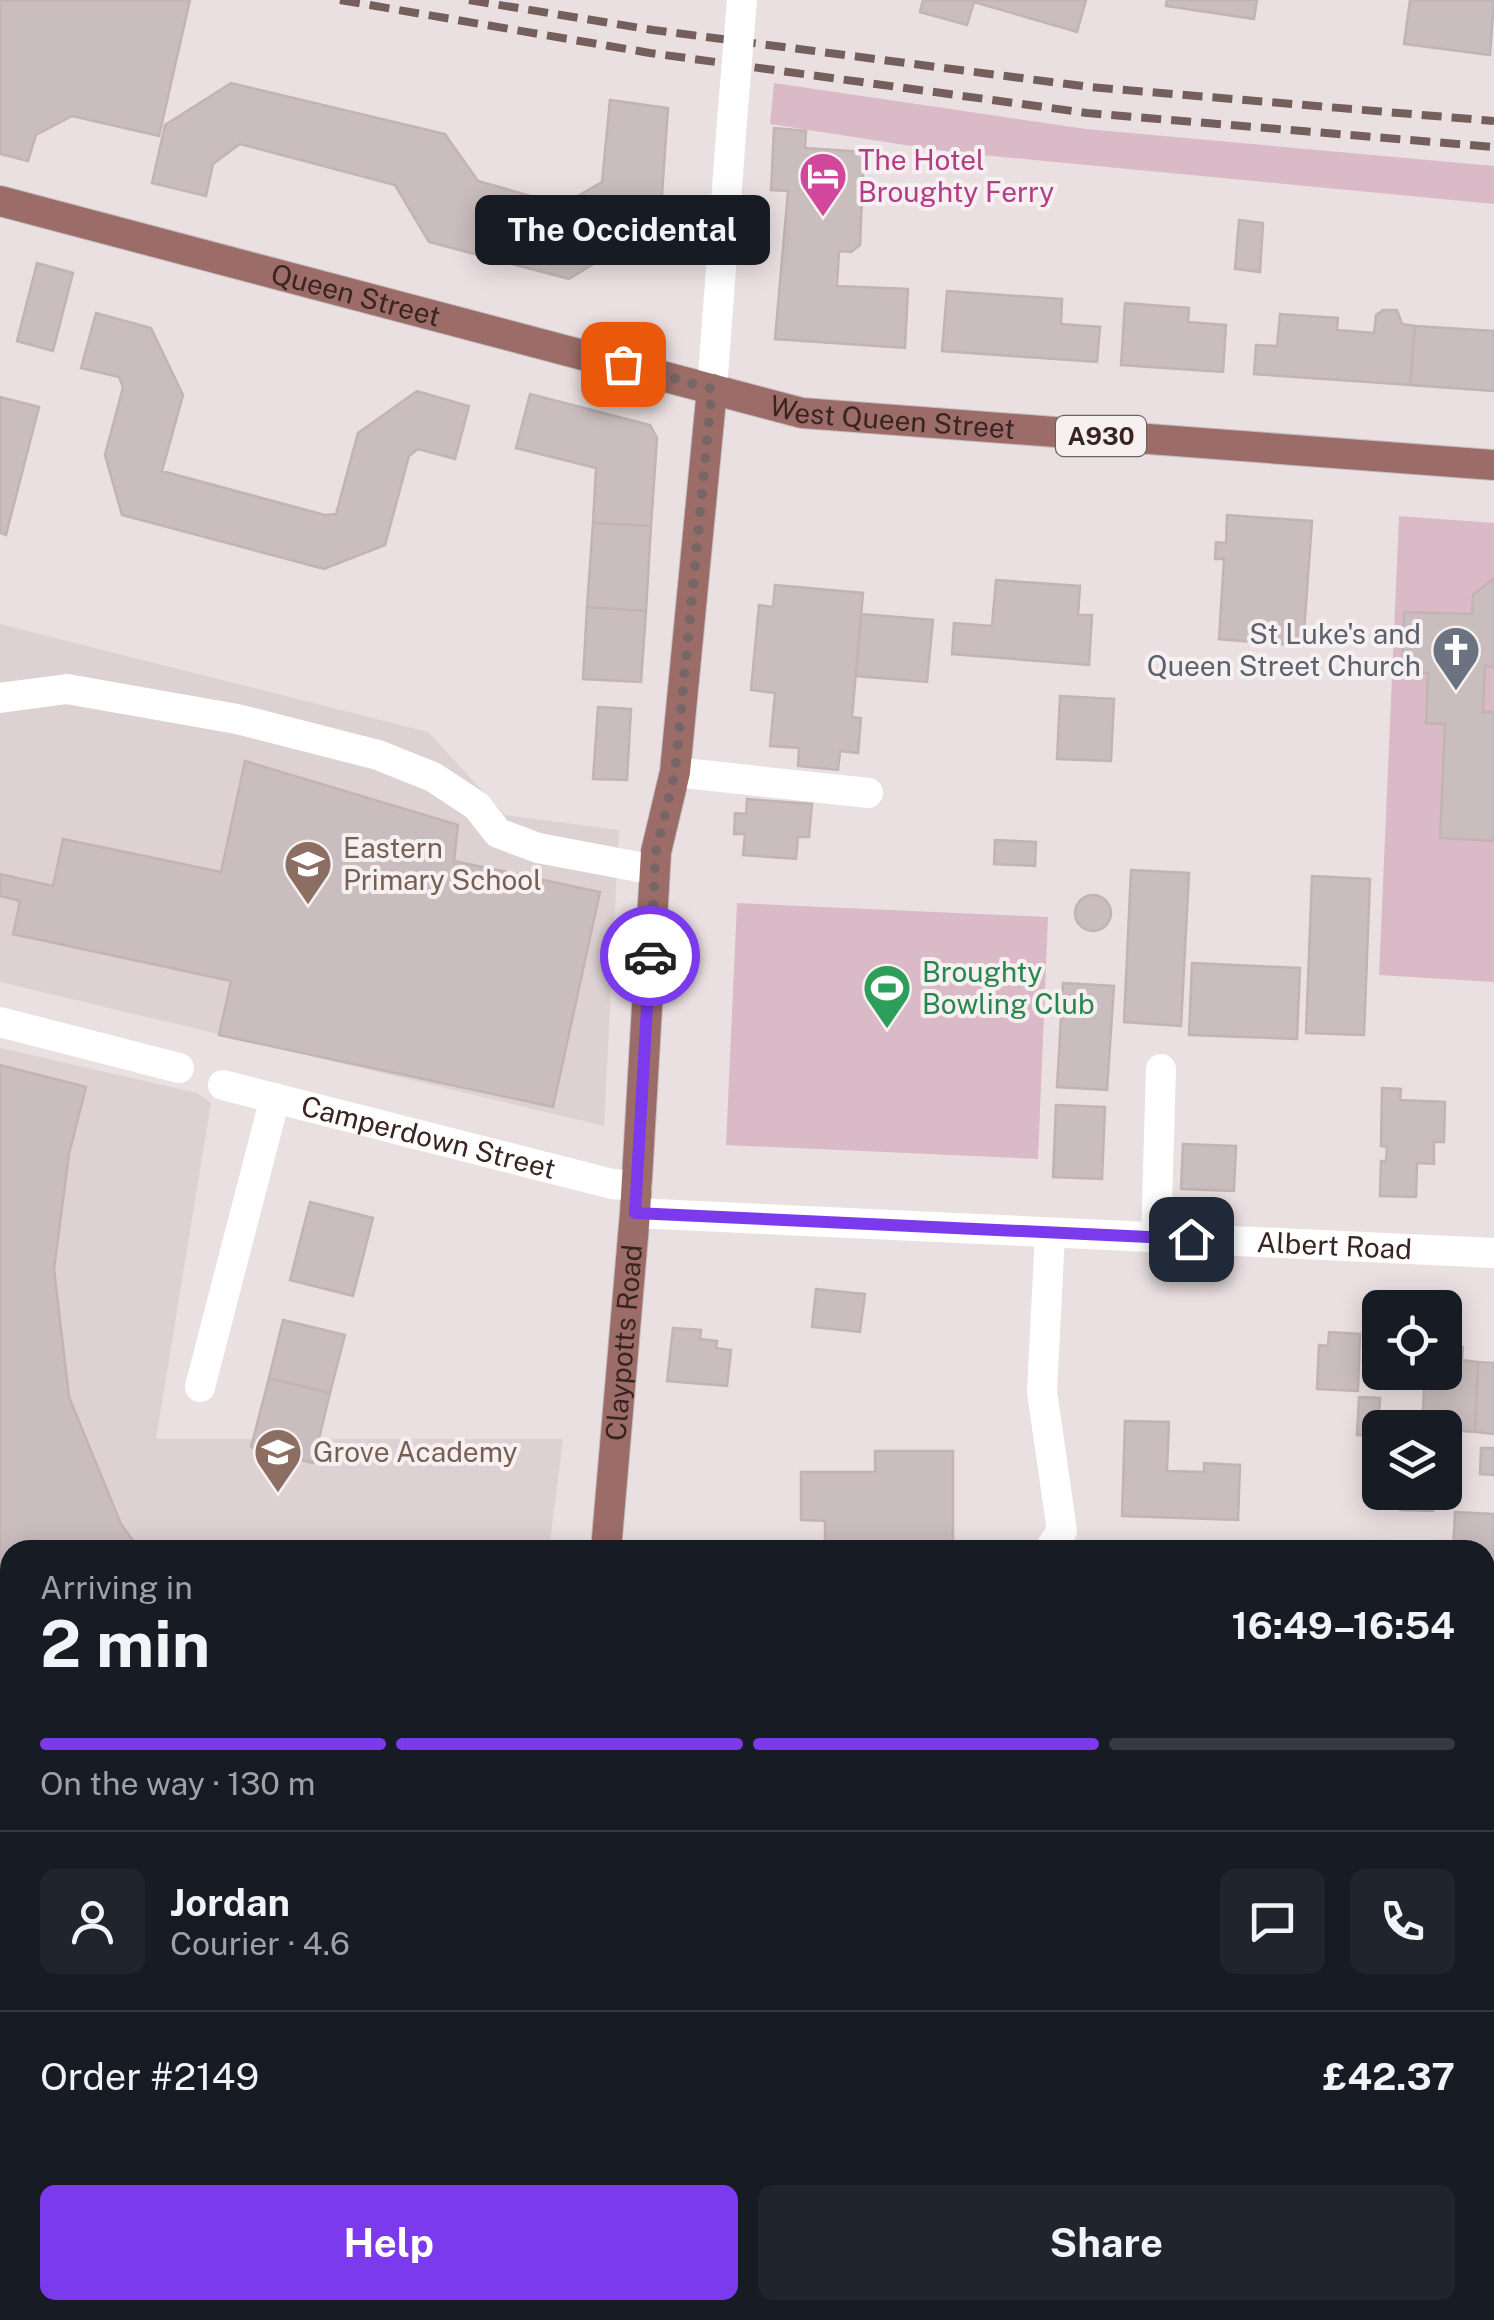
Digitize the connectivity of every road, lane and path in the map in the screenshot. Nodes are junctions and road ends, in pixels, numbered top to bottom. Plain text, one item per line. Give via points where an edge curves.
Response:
1 (742, 0) edge
2 (0, 201) edge
3 (712, 389) junction
4 (1494, 465) edge
5 (0, 698) edge
6 (675, 772) junction
7 (868, 792) dead end
8 (655, 870) junction
9 (0, 1022) edge
10 (180, 1068) dead end
11 (1161, 1069) dead end
12 (223, 1085) dead end
13 (275, 1098) junction
14 (636, 1199) junction
15 (1050, 1233) junction
16 (1156, 1237) junction
17 (1494, 1254) edge
18 (200, 1388) dead end
19 (607, 1540) edge
20 (1055, 1540) edge

1 - 3 street, Claypotts Road, bridge
2 - 3 main road, Queen Street / A930
3 - 4 main road, West Queen Street / A930 via 802,413
3 - 6 main road, Claypotts Road
5 - 8 street via 67,689 237,720 378,756 433,777 478,806 498,833 538,848
6 - 7 street
6 - 8 main road, Claypotts Road
8 - 14 main road, Claypotts Road
9 - 10 street
11 - 16 street
12 - 13 street, Camperdown Street
13 - 14 street, Camperdown Street via 612,1184
13 - 18 street
14 - 15 street, Albert Road
14 - 19 main road, Claypotts Road
15 - 16 street, Albert Road
15 - 20 street via 1042,1392 1062,1531
16 - 17 street, Albert Road

